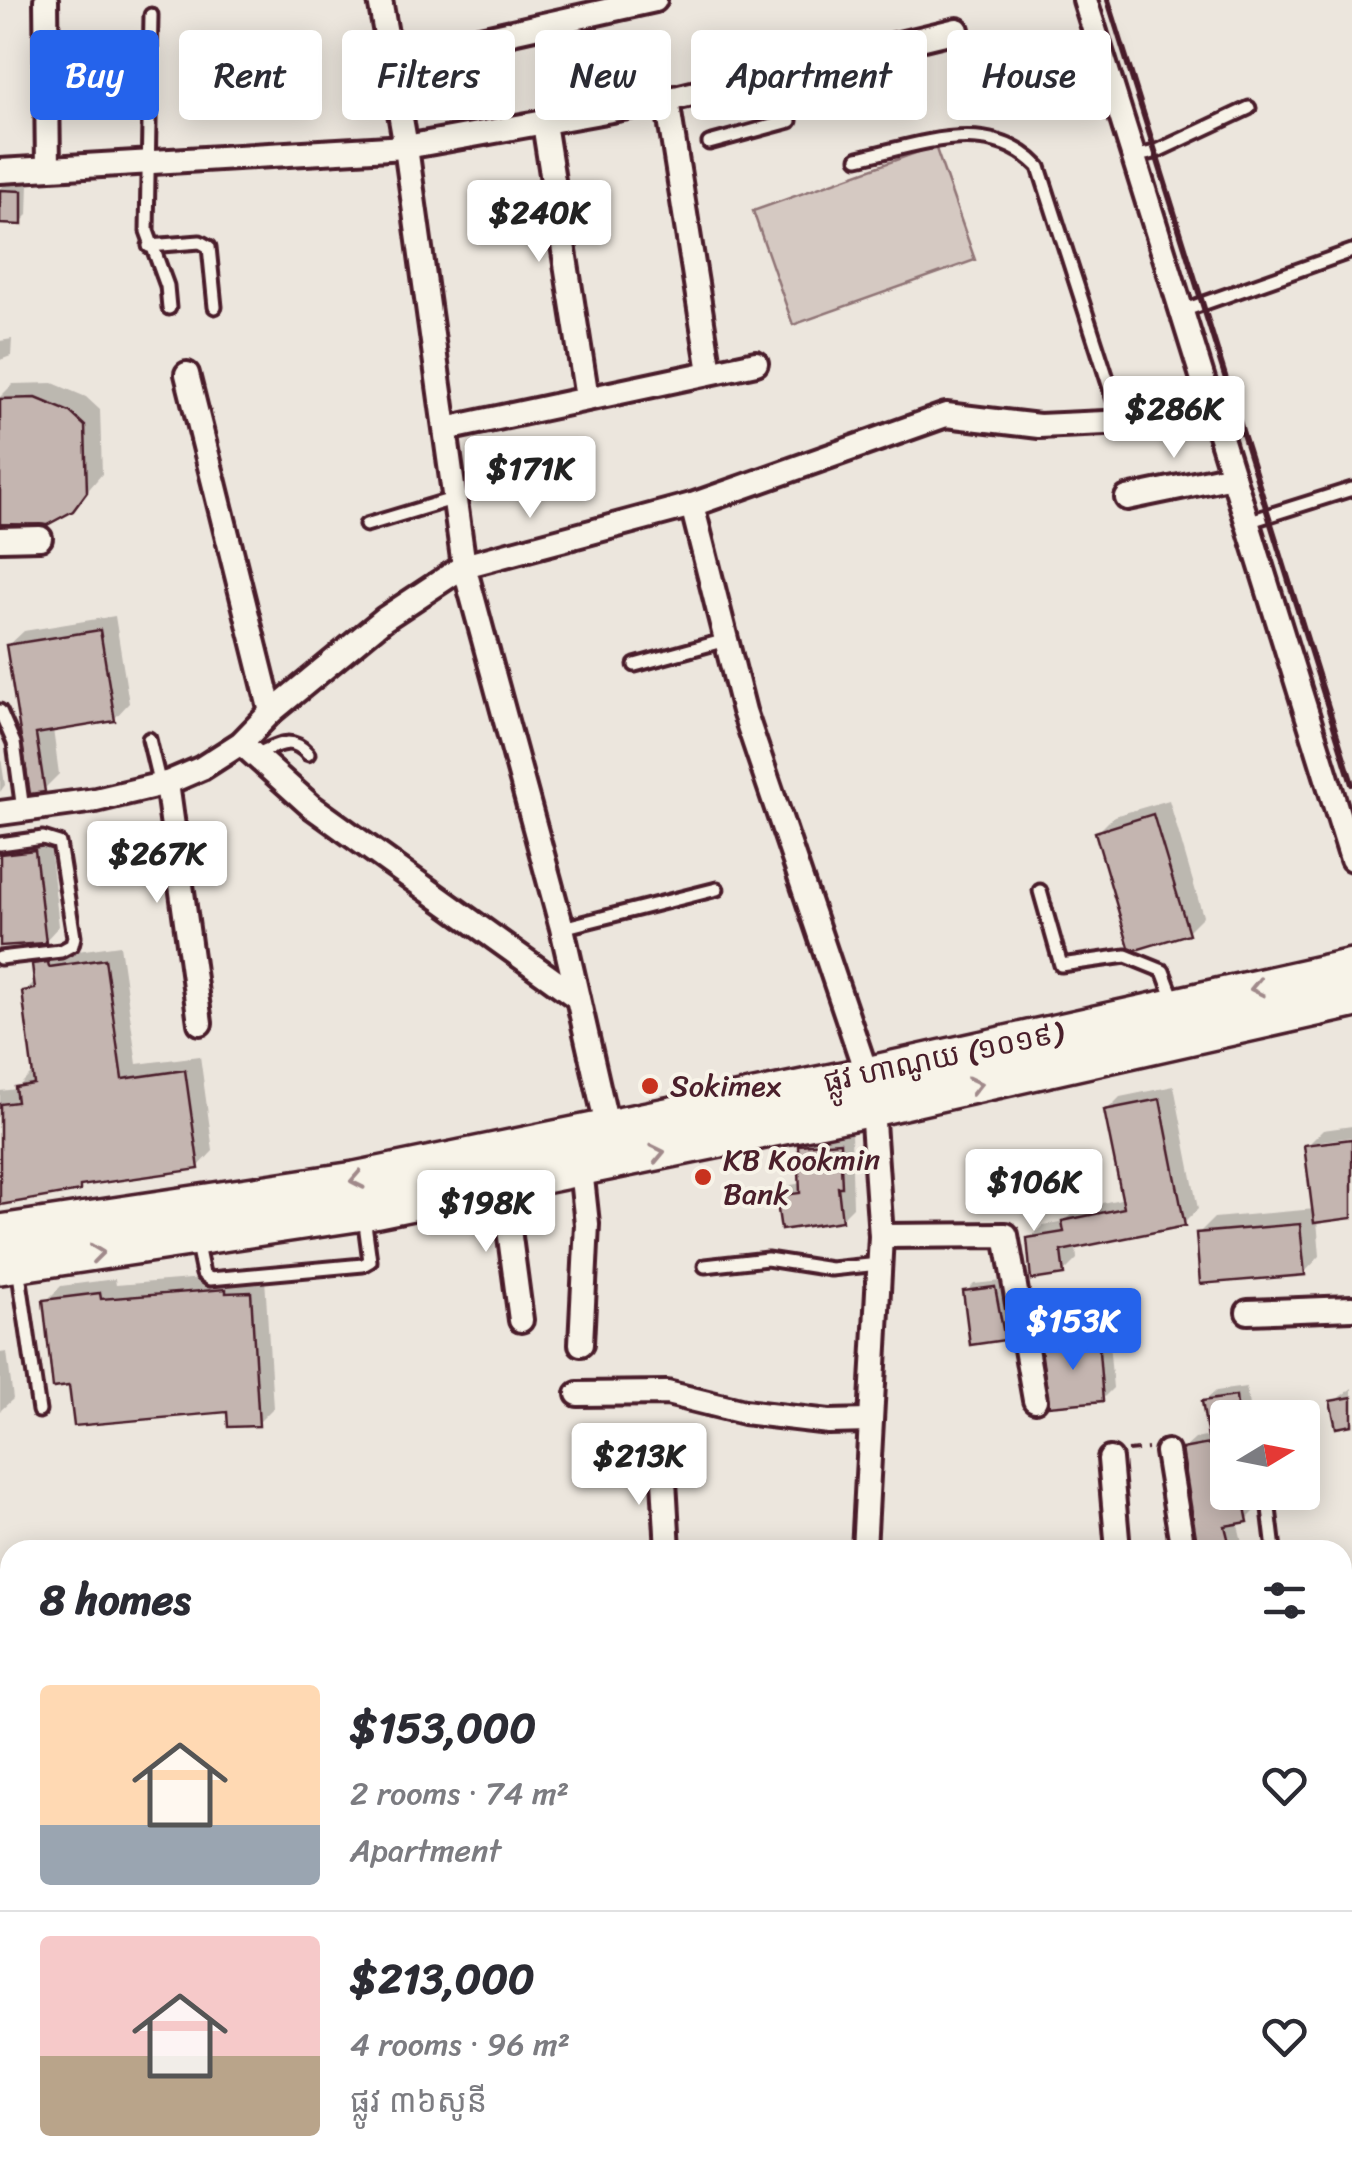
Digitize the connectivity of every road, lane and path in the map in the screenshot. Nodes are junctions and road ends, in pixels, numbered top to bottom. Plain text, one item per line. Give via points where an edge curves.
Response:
1 (46, 0) edge
2 (380, 0) edge
3 (655, 0) edge
4 (1084, 0) edge
5 (152, 15) dead end
6 (385, 30) edge
7 (515, 35) edge
8 (1249, 108) dead end
9 (401, 120) edge
10 (560, 120) edge
11 (670, 120) edge
12 (790, 120) edge
13 (544, 123) junction
14 (710, 143) dead end
15 (406, 147) junction
16 (1133, 157) junction
17 (858, 158) dead end
18 (147, 162) junction
19 (48, 168) junction
20 (0, 170) edge
21 (149, 246) junction
22 (1352, 251) edge
23 (215, 307) dead end
24 (169, 308) dead end
25 (1180, 312) junction
26 (756, 364) dead end
27 (710, 372) junction
28 (187, 374) dead end
29 (587, 398) junction
30 (1215, 418) junction
31 (1122, 422) junction
32 (446, 429) junction
33 (1233, 476) junction
34 (1352, 489) edge
35 (456, 498) junction
36 (1127, 498) dead end
37 (692, 504) junction
38 (1247, 522) junction
39 (366, 525) dead end
40 (40, 538) dead end
41 (0, 539) edge
42 (464, 566) junction
43 (726, 640) junction
44 (635, 665) dead end
45 (0, 711) edge
46 (272, 712) junction
47 (150, 739) dead end
48 (248, 749) junction
49 (308, 754) dead end
50 (163, 784) junction
51 (12, 811) edge
52 (0, 844) edge
53 (1352, 859) edge
54 (717, 889) dead end
55 (1040, 891) dead end
56 (562, 928) junction
57 (0, 958) edge
58 (1352, 967) edge
59 (578, 998) junction
60 (1352, 1000) edge
61 (1176, 1006) junction
62 (200, 1023) dead end
63 (869, 1091) junction
64 (601, 1153) junction
65 (503, 1184) junction
66 (364, 1212) junction
67 (880, 1236) junction
68 (196, 1240) junction
69 (6, 1254) edge
70 (878, 1264) junction
71 (706, 1266) dead end
72 (1352, 1308) edge
73 (1248, 1312) dead end
74 (521, 1320) dead end
75 (580, 1344) dead end
76 (578, 1394) dead end
77 (1035, 1400) dead end
78 (39, 1411) dead end
79 (869, 1421) junction
80 (1168, 1452) joint
81 (1110, 1459) joint
82 (663, 1463) dead end
83 (1268, 1510) edge
84 (667, 1540) edge
85 (864, 1540) edge
86 (1117, 1540) edge
87 (1182, 1540) edge
88 (1273, 1540) edge

1 - 19 street
2 - 6 street
3 - 7 street
4 - 16 street
5 - 18 lane
8 - 16 lane
9 - 15 street
10 - 13 street
11 - 27 street
12 - 14 lane
13 - 15 street
13 - 29 street
15 - 18 street
15 - 32 street
16 - 25 street
17 - 31 lane via 960,136 1003,140 1023,150 1039,167
18 - 19 street
18 - 21 lane
19 - 20 street
21 - 23 lane via 209,247
21 - 24 lane
22 - 25 lane
25 - 30 street
26 - 27 street
27 - 29 street
28 - 46 street
29 - 32 street
30 - 31 street
30 - 33 street
31 - 37 street via 1038,426 946,415
32 - 35 street
33 - 36 street
33 - 38 street
34 - 38 lane
35 - 39 lane
35 - 42 street
37 - 42 street
37 - 43 street
38 - 53 street
40 - 41 street
42 - 46 street via 384,619
42 - 56 street
43 - 44 lane
43 - 63 street
45 - 51 lane via 14,743
46 - 48 street
47 - 50 lane
48 - 49 lane via 288,741
48 - 50 street
48 - 59 street via 311,806
50 - 51 street
50 - 62 street
52 - 57 lane via 43,838 59,843 74,937 61,951
54 - 56 lane
55 - 61 lane via 1061,965 1131,957 1163,972
56 - 59 street
58 -> 61 main road, ផ្លូវ ហាណូយ (១០១៩)
59 - 64 street
63 -> 60 main road, ផ្លូវ ហាណូយ (១០១៩)
61 - 63 main road, ផ្លូវ ហាណូយ (១០១៩)
63 - 64 main road, ផ្លូវ ហាណូយ (១០១៩)
63 - 67 street
64 - 65 main road, ផ្លូវ ហាណូយ (១០១៩)
64 -> 69 main road, ផ្លូវ ហាណូយ (១០១៩) via 241,1200
64 - 75 street via 587,1224
65 - 66 main road, ផ្លូវ ហាណូយ (១០១៩)
65 - 74 street
66 - 68 main road, ផ្លូវ ហាណូយ (១០១៩)
66 - 68 lane via 370,1260 363,1265 210,1279
67 - 70 street
67 - 77 street via 1006,1234
69 -> 68 main road, ផ្លូវ ហាណូយ (១០១៩)
69 - 78 lane
70 - 71 lane via 831,1269 767,1258
70 - 79 street
72 - 73 street
76 - 79 street via 667,1393 744,1412
79 - 85 street
80 - 81 path via 1128,1450
80 - 87 street
81 - 86 street
82 - 84 street
83 - 88 lane

